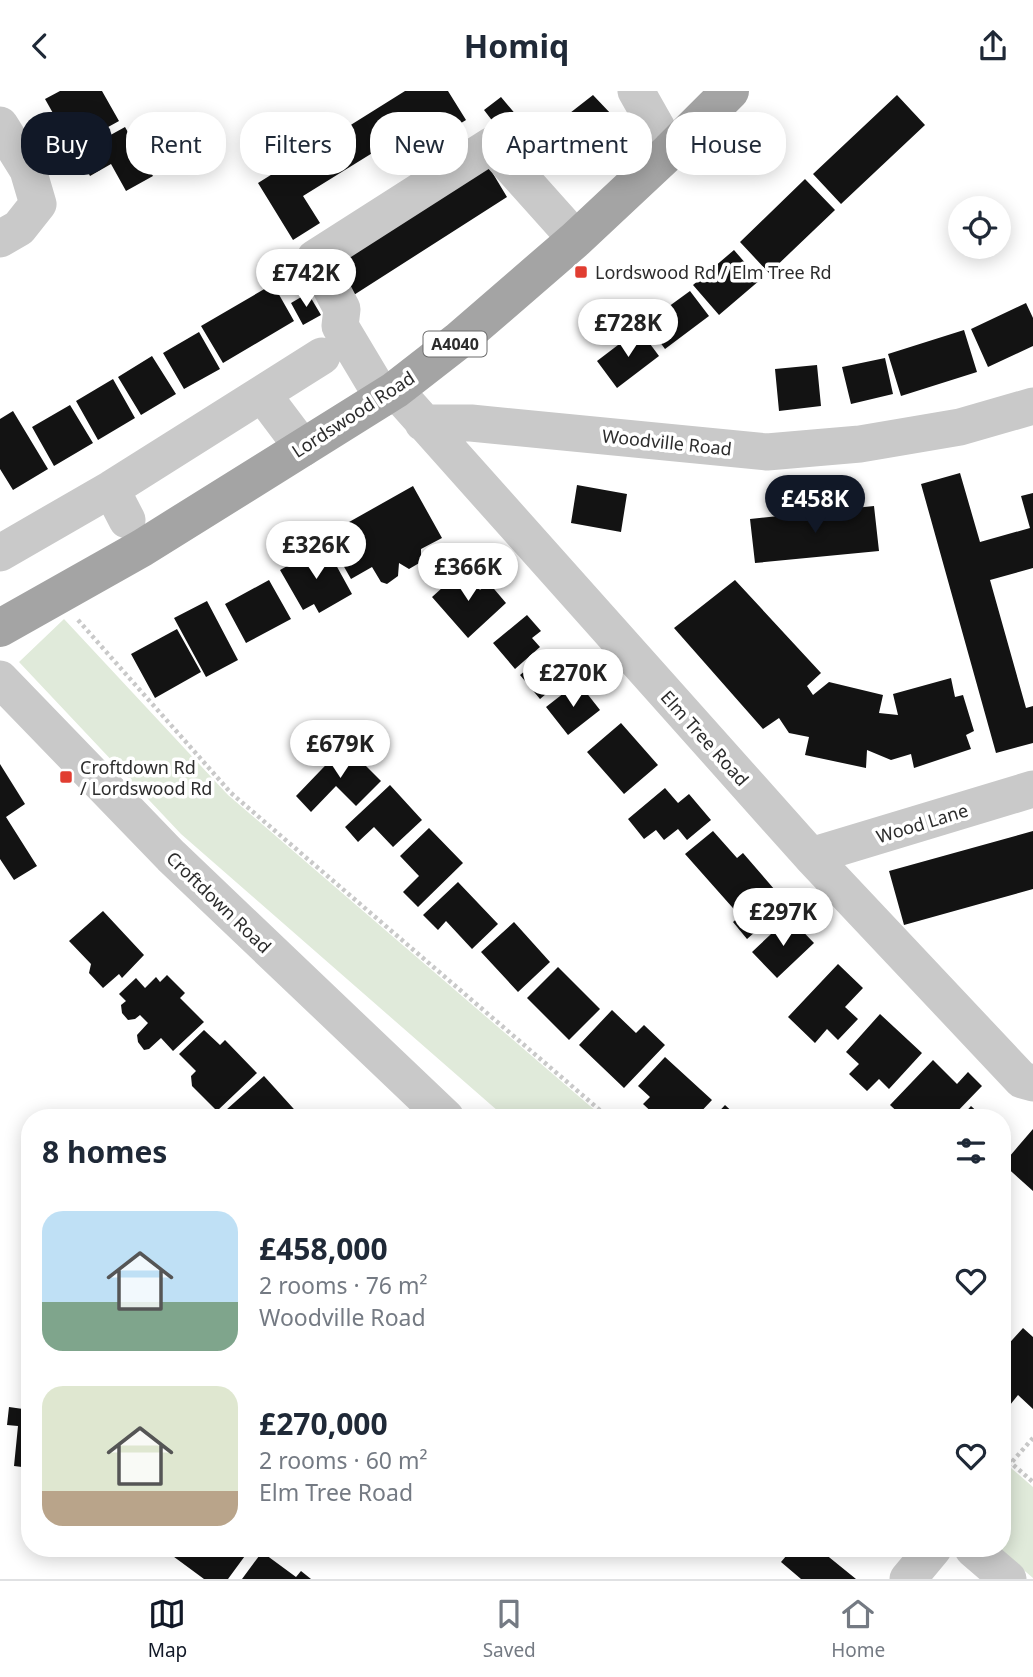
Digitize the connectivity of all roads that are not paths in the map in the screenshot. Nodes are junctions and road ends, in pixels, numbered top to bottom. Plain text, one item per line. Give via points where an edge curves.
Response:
1 (636, 91) edge
2 (727, 92) edge
3 (708, 112) edge
4 (0, 125) edge
5 (666, 145) edge
6 (666, 156) edge
7 (0, 239) edge
8 (576, 239) junction
9 (322, 356) dead end
10 (389, 394) junction
11 (263, 395) junction
12 (1033, 406) edge
13 (423, 423) junction
14 (303, 448) junction
15 (8, 560) edge
16 (0, 628) edge
17 (0, 679) edge
18 (1033, 789) edge
19 (811, 856) junction
20 (1027, 1081) edge
21 (437, 1109) edge
22 (926, 1557) edge
23 (982, 1557) edge
24 (908, 1579) edge
25 (1008, 1579) edge

1 - 5 street
2 - 3 main road, Lordswood Road / A4040
4 - 7 street via 28,170 38,204 19,228
6 - 8 main road, Lordswood Road / A4040
8 - 10 main road, Lordswood Road / A4040
8 - 10 street, Elm Tree Road via 492,145 315,258 342,309 340,326
9 - 11 street
10 - 13 street, Elm Tree Road
10 - 14 main road, Lordswood Road / A4040
11 - 14 street
11 - 15 street via 119,505
12 - 13 street, Woodville Road via 960,427 860,444 767,452 471,423
13 - 19 street, Elm Tree Road
14 - 16 main road, Lordswood Road / A4040 via 142,548
17 - 21 street, Croftdown Road via 171,856
18 - 19 street, Wood Lane
19 - 20 street, Elm Tree Road
22 - 24 street
23 - 25 street

